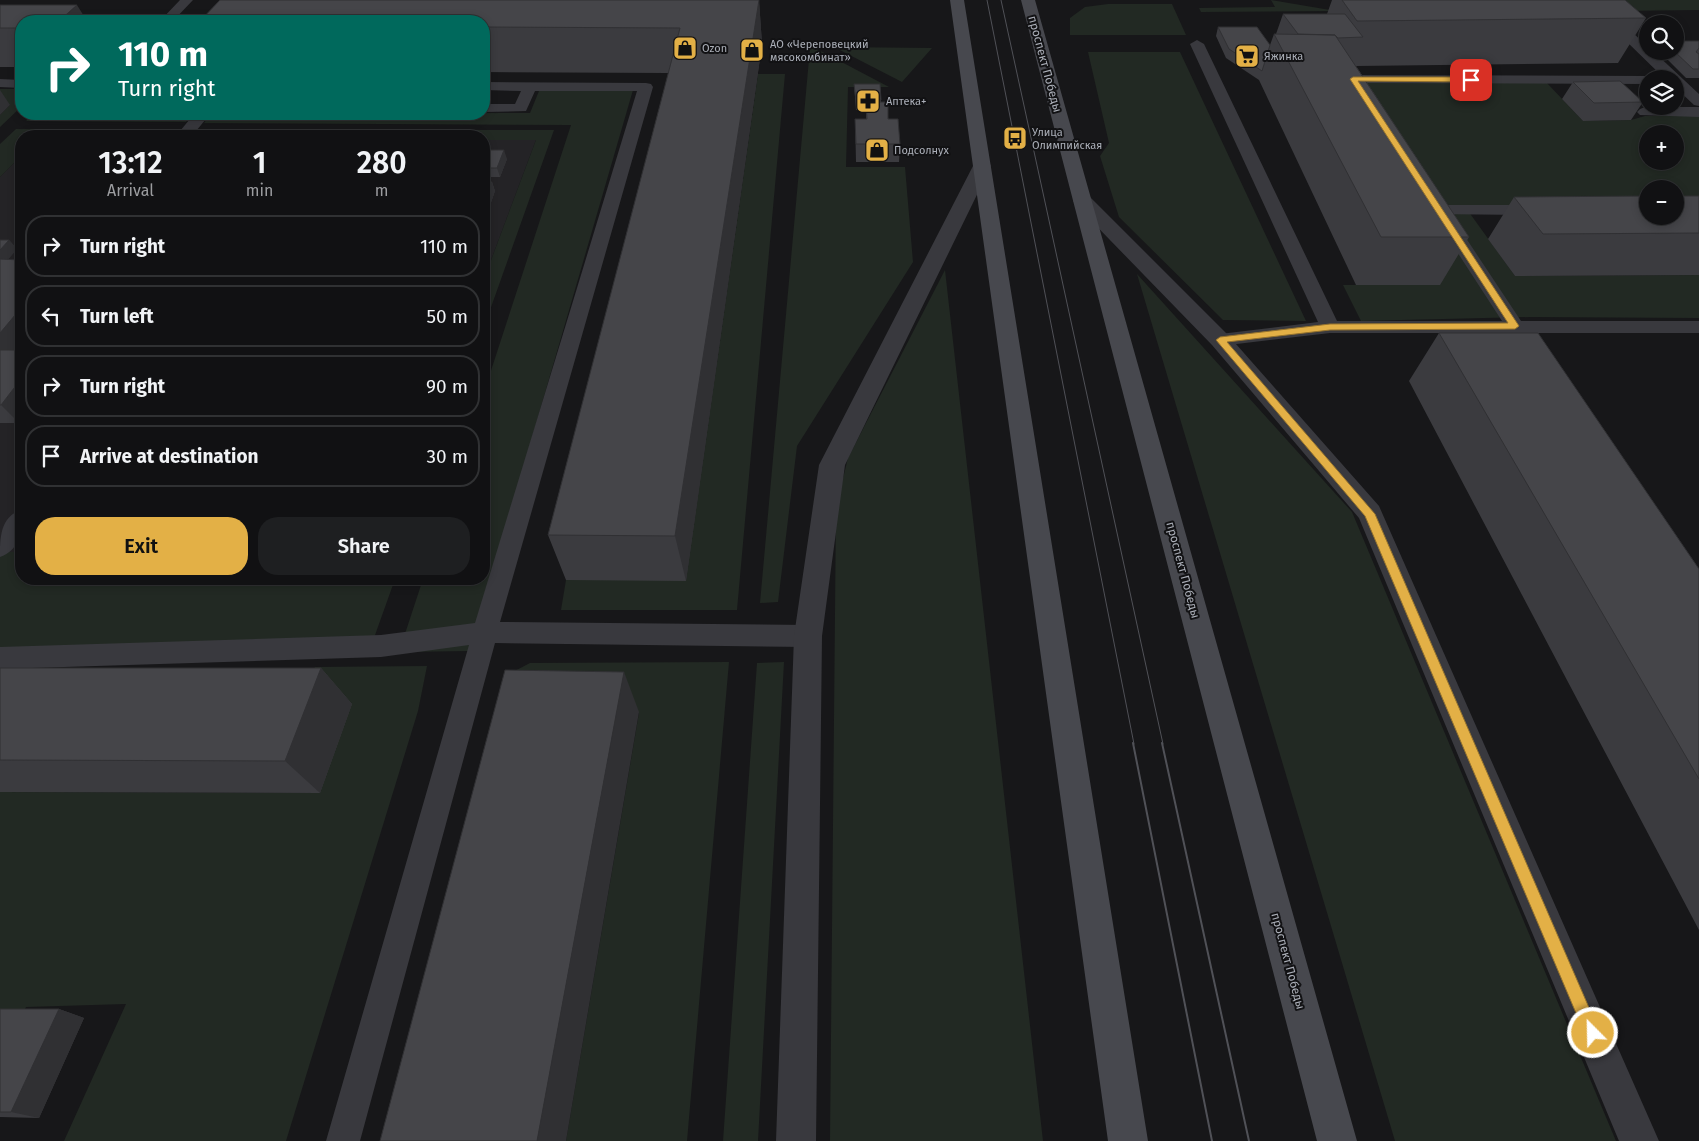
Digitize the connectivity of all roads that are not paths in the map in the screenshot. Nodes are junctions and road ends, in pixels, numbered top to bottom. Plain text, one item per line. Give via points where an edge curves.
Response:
1 (187, 0) edge
2 (957, 0) edge
3 (1028, 0) edge
4 (1590, 0) edge
5 (172, 15) edge
6 (1627, 19) edge
7 (1610, 20) junction
8 (1197, 44) dead end
9 (1664, 70) edge
10 (1639, 80) edge
11 (0, 83) edge
12 (15, 84) edge
13 (490, 86) edge
14 (530, 86) junction
15 (1684, 88) edge
16 (1699, 102) edge
17 (490, 108) edge
18 (1374, 112) edge
19 (1684, 112) edge
20 (1699, 112) edge
21 (197, 120) edge
22 (189, 130) edge
23 (982, 166) junction
24 (1428, 193) edge
25 (1083, 201) junction
26 (1438, 210) junction
27 (1558, 210) edge
28 (1515, 326) junction
29 (1330, 327) junction
30 (1699, 327) edge
31 (1220, 340) junction
32 (1547, 376) edge
33 (15, 527) edge
34 (0, 548) edge
35 (484, 632) junction
36 (808, 636) junction
37 (0, 658) edge
38 (343, 1141) edge
39 (796, 1141) edge
40 (1128, 1141) edge
41 (1337, 1141) edge
42 (1639, 1141) edge

1 - 5 lane
2 - 23 main road
3 - 25 main road, проспект Победы
4 - 7 lane
6 - 7 lane
7 - 9 lane
8 - 29 lane
10 - 18 lane via 1353,79
11 - 12 lane
13 - 14 lane
14 - 17 lane via 521,108
14 - 35 lane via 646,86
15 - 16 lane
19 - 20 lane
21 - 22 lane
23 - 36 street via 832,465
23 - 40 main road
24 - 26 lane
25 - 31 street
25 - 41 main road, проспект Победы
26 - 27 lane
26 - 28 lane
28 - 29 lane
28 - 30 lane
28 - 32 lane
29 - 31 lane
31 - 42 street via 1370,514
33 - 34 lane
35 - 36 lane
35 - 37 lane via 381,646
35 - 38 lane
36 - 39 street

